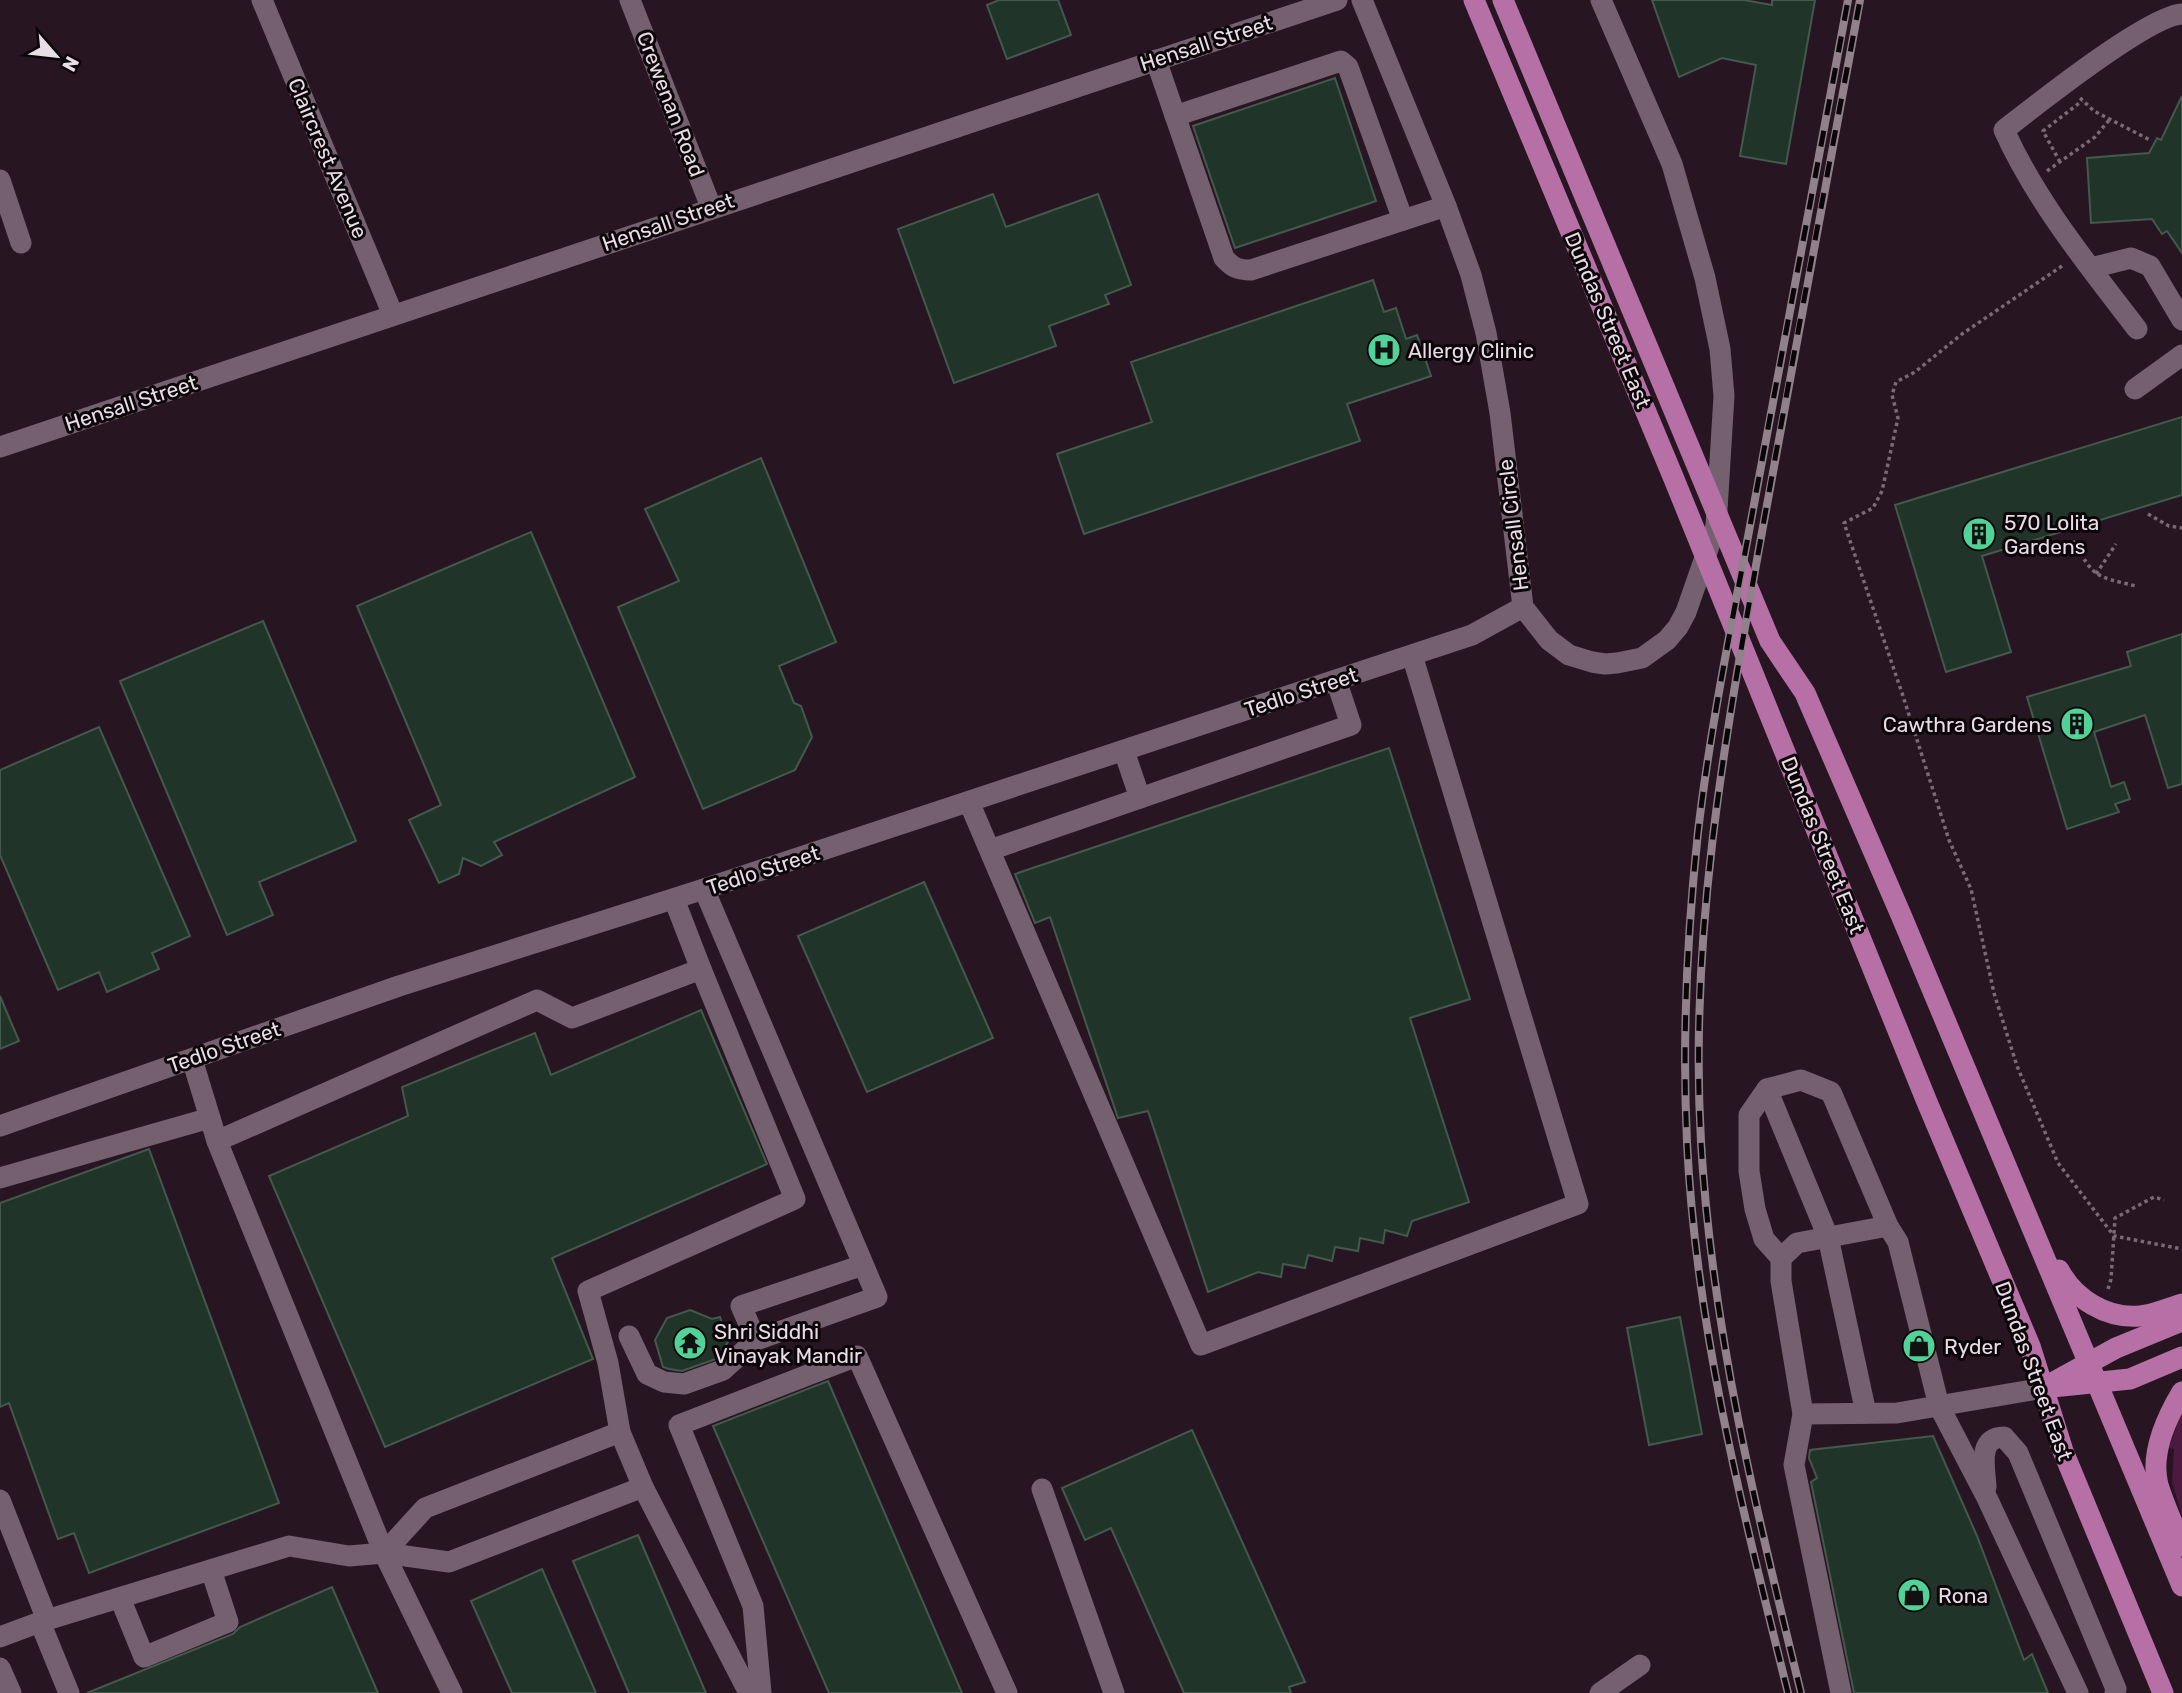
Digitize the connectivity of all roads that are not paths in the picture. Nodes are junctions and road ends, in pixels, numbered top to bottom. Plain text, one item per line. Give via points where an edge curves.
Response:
1 (262, 0) edge
2 (630, 0) edge
3 (1337, 0) edge
4 (1362, 0) edge
5 (1474, 0) edge
6 (1503, 0) edge
7 (1601, 0) edge
8 (2182, 14) edge
9 (1156, 60) junction
10 (1175, 116) junction
11 (0, 180) edge
12 (1446, 206) junction
13 (711, 207) junction
14 (1403, 220) junction
15 (22, 243) dead end
16 (2085, 261) junction
17 (393, 315) junction
18 (2182, 320) edge
19 (2137, 329) dead end
20 (2182, 355) edge
21 (2135, 389) dead end
22 (0, 447) edge
23 (1523, 607) junction
24 (1412, 656) junction
25 (1336, 680) junction
26 (1125, 751) junction
27 (1140, 798) junction
28 (969, 802) junction
29 (990, 850) junction
30 (704, 889) junction
31 (674, 899) junction
32 (701, 969) junction
33 (192, 1059) junction
34 (1767, 1089) junction
35 (209, 1118) junction
36 (0, 1126) edge
37 (217, 1141) junction
38 (0, 1178) edge
39 (2016, 1189) junction
40 (1888, 1226) junction
41 (1828, 1237) junction
42 (1781, 1258) junction
43 (863, 1265) junction
44 (2182, 1304) edge
45 (2182, 1321) edge
46 (629, 1336) dead end
47 (756, 1340) junction
48 (2182, 1357) edge
49 (2093, 1373) junction
50 (2043, 1388) junction
51 (2182, 1392) edge
52 (1938, 1406) junction
53 (1866, 1413) junction
54 (1803, 1414) junction
55 (620, 1432) junction
56 (643, 1487) junction
57 (1042, 1489) dead end
58 (1987, 1498) junction
59 (0, 1500) edge
60 (2182, 1546) edge
61 (384, 1553) junction
62 (211, 1570) junction
63 (2182, 1586) edge
64 (120, 1598) junction
65 (2080, 1605) junction
66 (2044, 1619) junction
67 (43, 1621) junction
68 (0, 1637) edge
69 (1640, 1665) dead end
70 (0, 1668) edge
71 (2160, 1687) edge
72 (11, 1693) edge
73 (69, 1693) edge
74 (452, 1693) edge
75 (749, 1693) edge
76 (761, 1693) edge
77 (1007, 1693) edge
78 (1114, 1693) edge
79 (1600, 1693) edge
80 (1841, 1693) edge
81 (2078, 1693) edge
82 (2115, 1693) edge

1 - 17 street, Claircrest Avenue
2 - 13 street, Crewenan Road
3 - 9 street, Hensall Street
4 - 12 street, Hensall Circle
5 - 50 main road, Dundas Street East via 1765,699 2030,1346
6 - 39 main road, Dundas Street East via 1770,641 1805,692
7 - 23 street, Hensall Circle via 1672,164 1708,290 1724,396 1717,526 1678,627 1642,658 1605,664 1569,654 1549,640
8 - 16 street via 2146,27 2004,130 2019,163
9 - 10 street
9 - 13 street, Hensall Street
10 - 14 street via 1224,258 1238,270 1251,270
10 - 14 street via 1341,61 1348,67
11 - 15 street
12 - 14 street
12 - 23 street, Hensall Circle via 1486,333
13 - 17 street, Hensall Street
16 - 18 street via 2131,258 2150,267
16 - 19 street
17 - 22 street, Hensall Street
20 - 21 street
23 - 24 street, Tedlo Street via 1472,635
24 - 25 street, Tedlo Street
24 - 29 street via 1578,1204 1201,1345
25 - 26 street, Tedlo Street
25 - 27 street via 1351,726
26 - 27 street
26 - 28 street, Tedlo Street
27 - 29 street
28 - 29 street
28 - 30 street, Tedlo Street
30 - 31 street, Tedlo Street
30 - 43 street
31 - 32 street
31 - 33 street, Tedlo Street via 410,982
32 - 37 street via 572,1018 537,1000
32 - 55 street via 795,1199 588,1291 608,1363
33 - 35 street
33 - 36 street, Tedlo Street
34 - 40 street via 1801,1080 1831,1092
34 - 41 street
34 - 42 street via 1749,1115 1749,1171 1763,1238
35 - 37 street
35 - 38 street
37 - 61 street
39 - 44 main road via 2029,1204 2065,1282 2079,1296 2124,1316
39 - 49 main road, Dundas Street East
40 - 41 street
40 - 52 street via 1898,1242
41 - 42 street via 1797,1243
41 - 53 street
42 - 54 street
43 - 47 street via 877,1297
43 - 47 street via 741,1306
45 - 49 main road via 2116,1348
46 - 47 street via 646,1374 684,1384 723,1370
48 - 49 main road via 2130,1379
49 - 50 main road
49 - 63 main road, Dundas Street East
50 - 52 street
50 - 71 main road, Dundas Street East via 2063,1451
51 - 60 main road via 2168,1418 2156,1464 2158,1483
52 - 53 street
52 - 58 street
53 - 54 street
54 - 80 street via 1794,1465
55 - 56 street
55 - 61 street via 425,1508
56 - 61 street via 449,1562
56 - 75 street
57 - 78 street
58 - 65 street via 1984,1455 1989,1440 2004,1437 2018,1453
58 - 66 street
59 - 67 street
61 - 62 street via 349,1556 289,1546
61 - 74 street
62 - 64 street
62 - 64 street via 228,1622 144,1657
64 - 67 street
65 - 66 street
65 - 82 street
66 - 81 street
67 - 68 street
67 - 73 street
69 - 79 street
70 - 72 street
76 - 77 street via 753,1606 679,1425 857,1356

